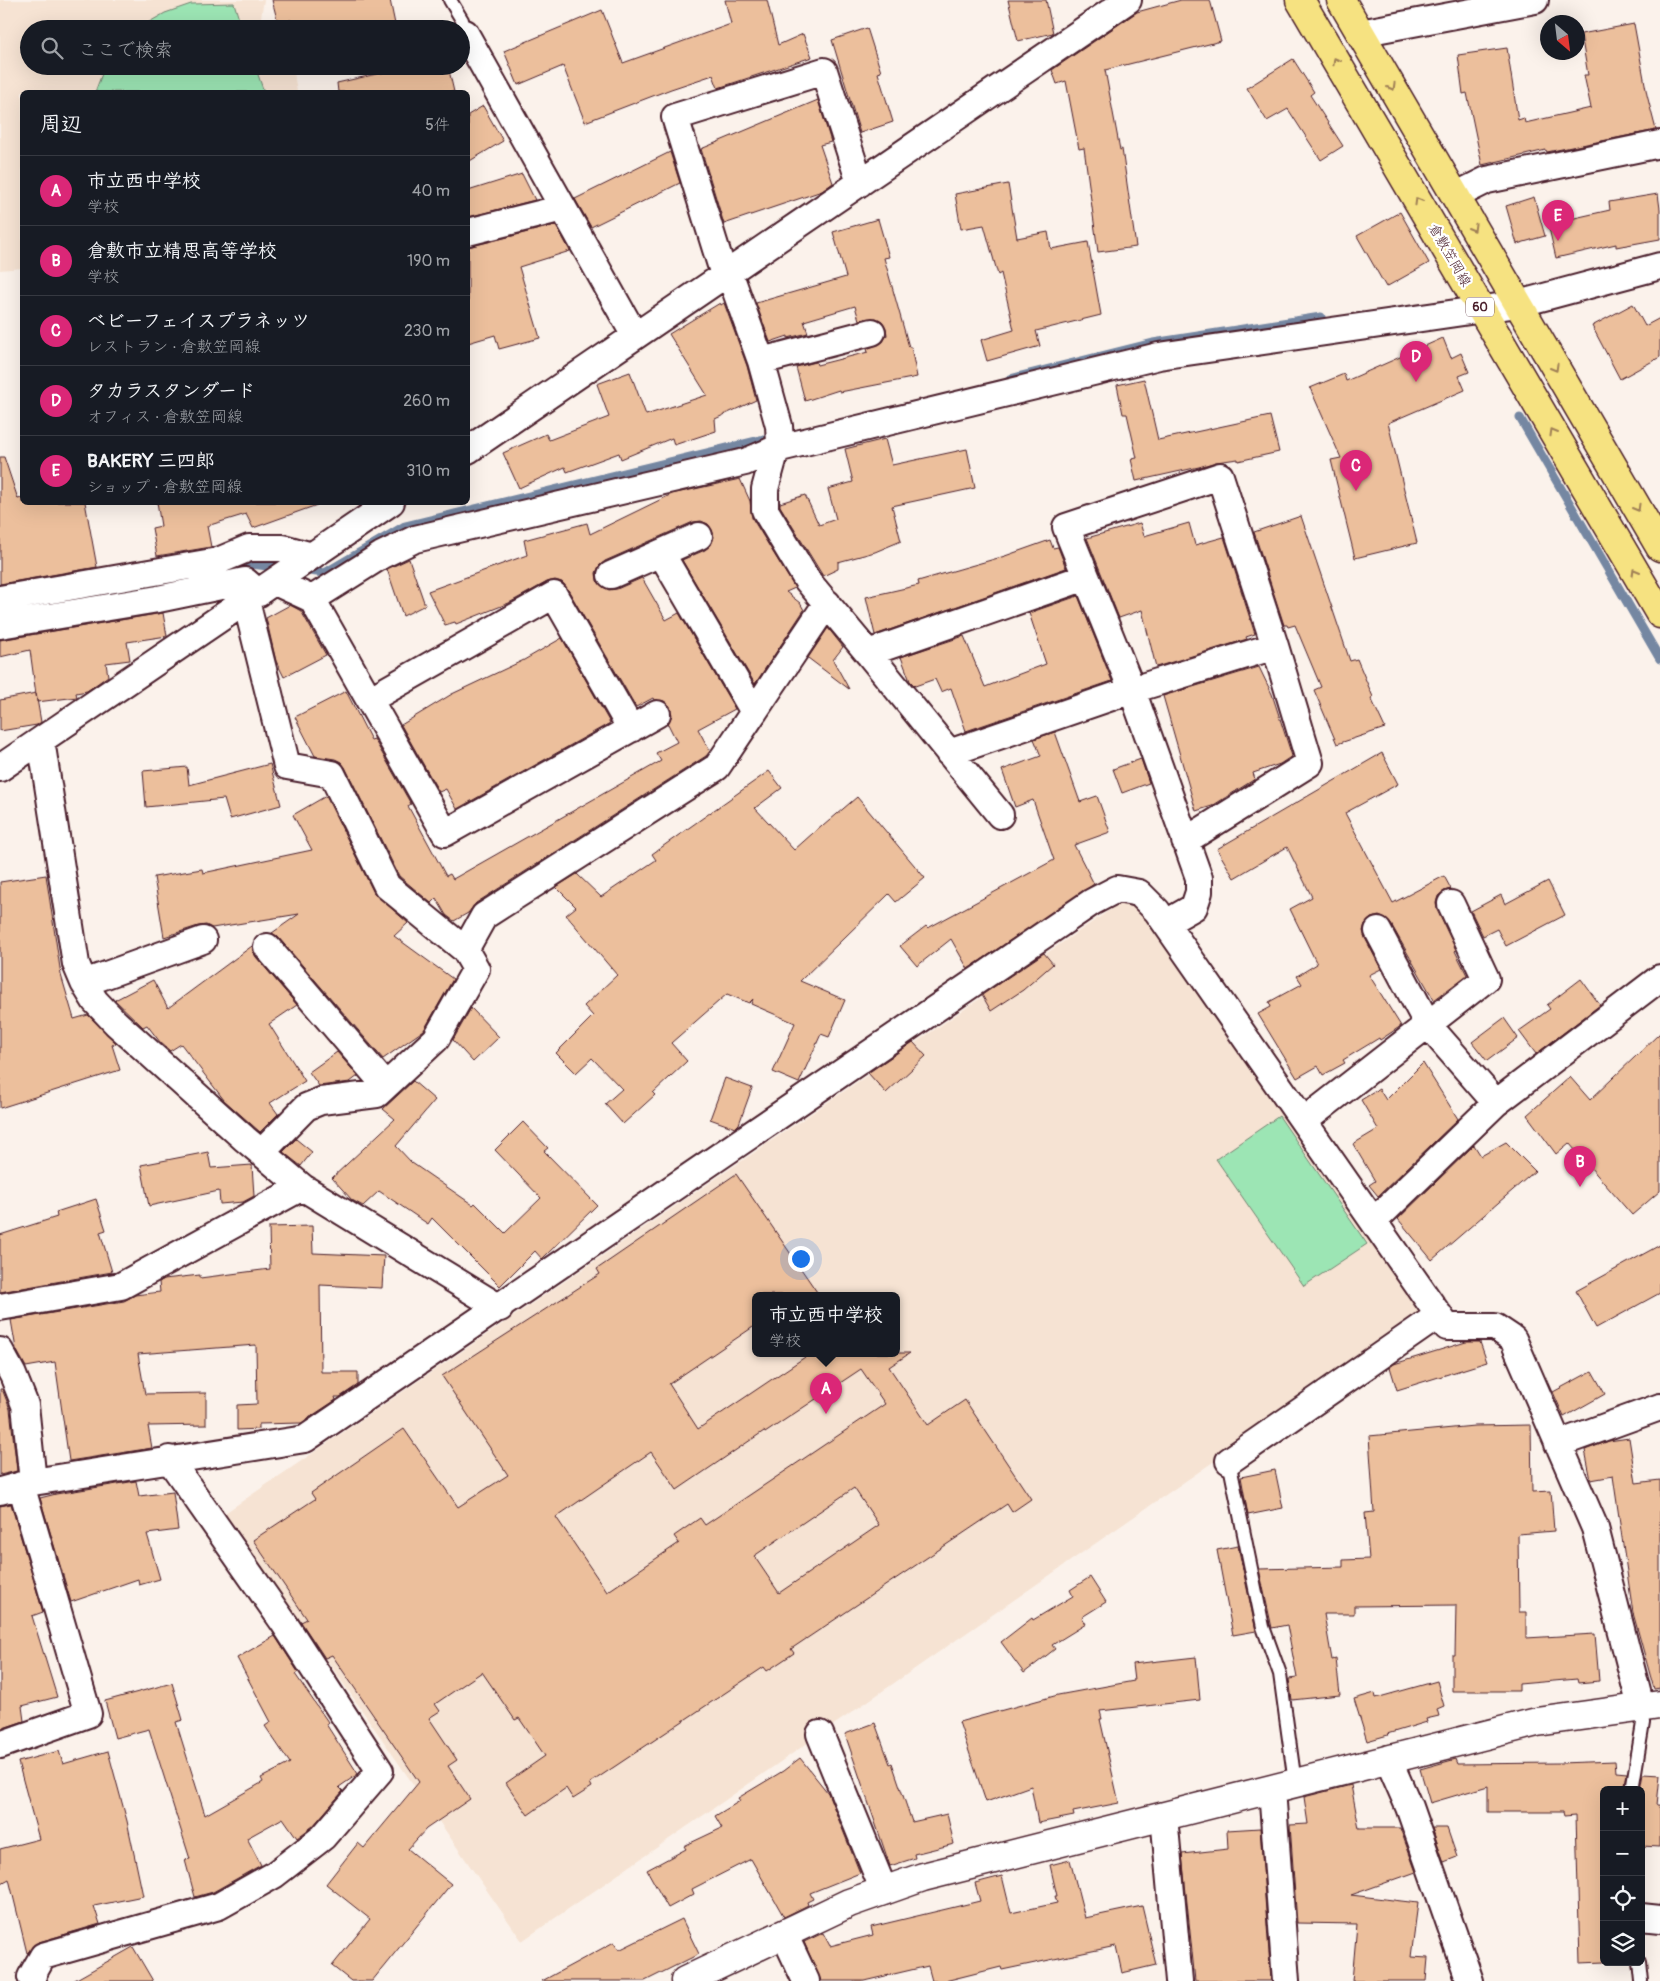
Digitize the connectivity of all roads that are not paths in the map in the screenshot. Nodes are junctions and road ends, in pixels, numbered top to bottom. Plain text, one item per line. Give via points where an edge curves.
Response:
1 (450, 0) edge
2 (1128, 0) edge
3 (1300, 0) edge
4 (1340, 0) edge
5 (1535, 0) edge
6 (462, 20) edge
7 (1360, 33) junction
8 (470, 40) edge
9 (1660, 144) edge
10 (860, 183) junction
11 (1455, 196) junction
12 (564, 208) junction
13 (470, 232) edge
14 (1660, 266) edge
15 (726, 274) junction
16 (1518, 304) junction
17 (1482, 310) junction
18 (872, 332) dead end
19 (635, 336) junction
20 (761, 361) junction
21 (778, 439) junction
22 (470, 449) edge
23 (386, 505) edge
24 (699, 536) dead end
25 (1660, 547) edge
26 (661, 553) junction
27 (611, 575) dead end
28 (1086, 577) junction
29 (279, 578) junction
30 (0, 599) edge
31 (312, 599) junction
32 (827, 603) junction
33 (1660, 614) edge
34 (0, 625) edge
35 (1276, 646) junction
36 (868, 653) junction
37 (1132, 690) junction
38 (369, 700) junction
39 (754, 712) junction
40 (657, 714) dead end
41 (631, 729) junction
42 (42, 740) junction
43 (949, 753) junction
44 (0, 768) edge
45 (1000, 815) dead end
46 (1185, 841) junction
47 (1451, 904) dead end
48 (1166, 923) junction
49 (1378, 932) dead end
50 (203, 940) dead end
51 (267, 947) dead end
52 (465, 950) junction
53 (1660, 978) edge
54 (84, 983) junction
55 (1428, 1025) junction
56 (385, 1085) junction
57 (1496, 1103) junction
58 (1304, 1121) junction
59 (262, 1153) junction
60 (302, 1187) junction
61 (1374, 1221) junction
62 (0, 1307) edge
63 (500, 1308) junction
64 (1439, 1315) junction
65 (0, 1351) edge
66 (1660, 1408) edge
67 (1558, 1444) junction
68 (169, 1459) junction
69 (1229, 1461) joint
70 (18, 1486) edge
71 (1651, 1706) edge
72 (820, 1734) dead end
73 (0, 1745) edge
74 (1388, 1759) junction
75 (1283, 1786) junction
76 (1633, 1786) edge
77 (1164, 1816) junction
78 (884, 1891) junction
79 (1645, 1917) edge
80 (1660, 1919) edge
81 (784, 1934) junction
82 (1639, 1966) edge
83 (700, 1978) edge
84 (33, 1981) edge
85 (806, 1981) edge
86 (1179, 1981) edge
87 (1286, 1981) edge
88 (1470, 1981) edge
89 (1641, 1981) edge

1 - 6 lane
2 - 10 street
17 -> 3 main road, 倉敷笠岡線 / 60
4 - 7 main road, 60
5 - 7 street
7 -> 11 main road, 60
8 - 12 street
9 - 11 street via 1487,180
10 - 15 street
10 - 15 street via 824,71 675,116
11 -> 16 main road, 60
12 - 13 street
12 - 19 street
14 - 16 street
15 - 19 street
15 - 20 street
16 - 17 street
16 -> 25 main road, 60
17 - 21 street via 1159,356
33 -> 17 main road, 倉敷笠岡線 / 60
18 - 20 street
19 - 22 street
20 - 21 street
21 - 31 street via 745,462 416,539 382,555
21 - 32 street via 765,489 765,510 806,580
23 - 29 street
24 - 26 street
26 - 27 street
26 - 39 street
28 - 35 street via 1066,527 1220,476
28 - 36 street
28 - 37 street
29 - 30 street via 283,548 249,548 218,561
29 - 31 street
29 - 34 street via 245,581
29 - 42 street
29 - 52 street via 287,766 332,774 387,886
31 - 38 street
32 - 36 street
32 - 39 street
35 - 37 street
35 - 46 street via 1310,763
36 - 43 street
37 - 43 street
37 - 46 street
38 - 41 street via 445,833
38 - 41 street via 554,595
39 - 52 street via 717,767 484,916
40 - 41 street
42 - 44 street
42 - 54 street via 76,964
43 - 45 street
46 - 48 street via 1199,878 1199,892 1194,907
47 - 55 street via 1486,979
48 - 58 street
48 - 63 street via 1139,892 1117,888 1092,902
49 - 55 street
50 - 54 street
51 - 56 street
52 - 56 street via 476,969 436,1039
53 - 57 street
54 - 59 street via 95,1001 116,1023
55 - 57 street
55 - 58 street
56 - 59 street via 376,1094 321,1101 306,1107
57 - 61 street
58 - 61 street
59 - 60 street
60 - 62 street via 121,1286
60 - 63 street
61 - 64 street
63 - 68 street via 306,1439
64 - 67 street via 1447,1327 1495,1327 1513,1339
64 - 69 street
65 - 70 street via 25,1405
66 - 67 street
67 - 71 street via 1595,1528
68 - 70 street
68 - 84 street via 284,1623 380,1771 323,1837 274,1875 219,1906 43,1956 31,1976
69 - 75 lane via 1263,1627 1280,1674
70 - 73 street via 88,1714
71 - 74 street via 1537,1722
71 - 76 lane via 1643,1723
72 - 78 street
74 - 75 street
74 - 88 street via 1409,1807
75 - 77 street
75 - 87 street
77 - 78 street via 923,1877
77 - 86 street
78 - 81 street via 849,1903
79 - 80 street
81 - 83 street
81 - 85 street
82 - 89 lane

